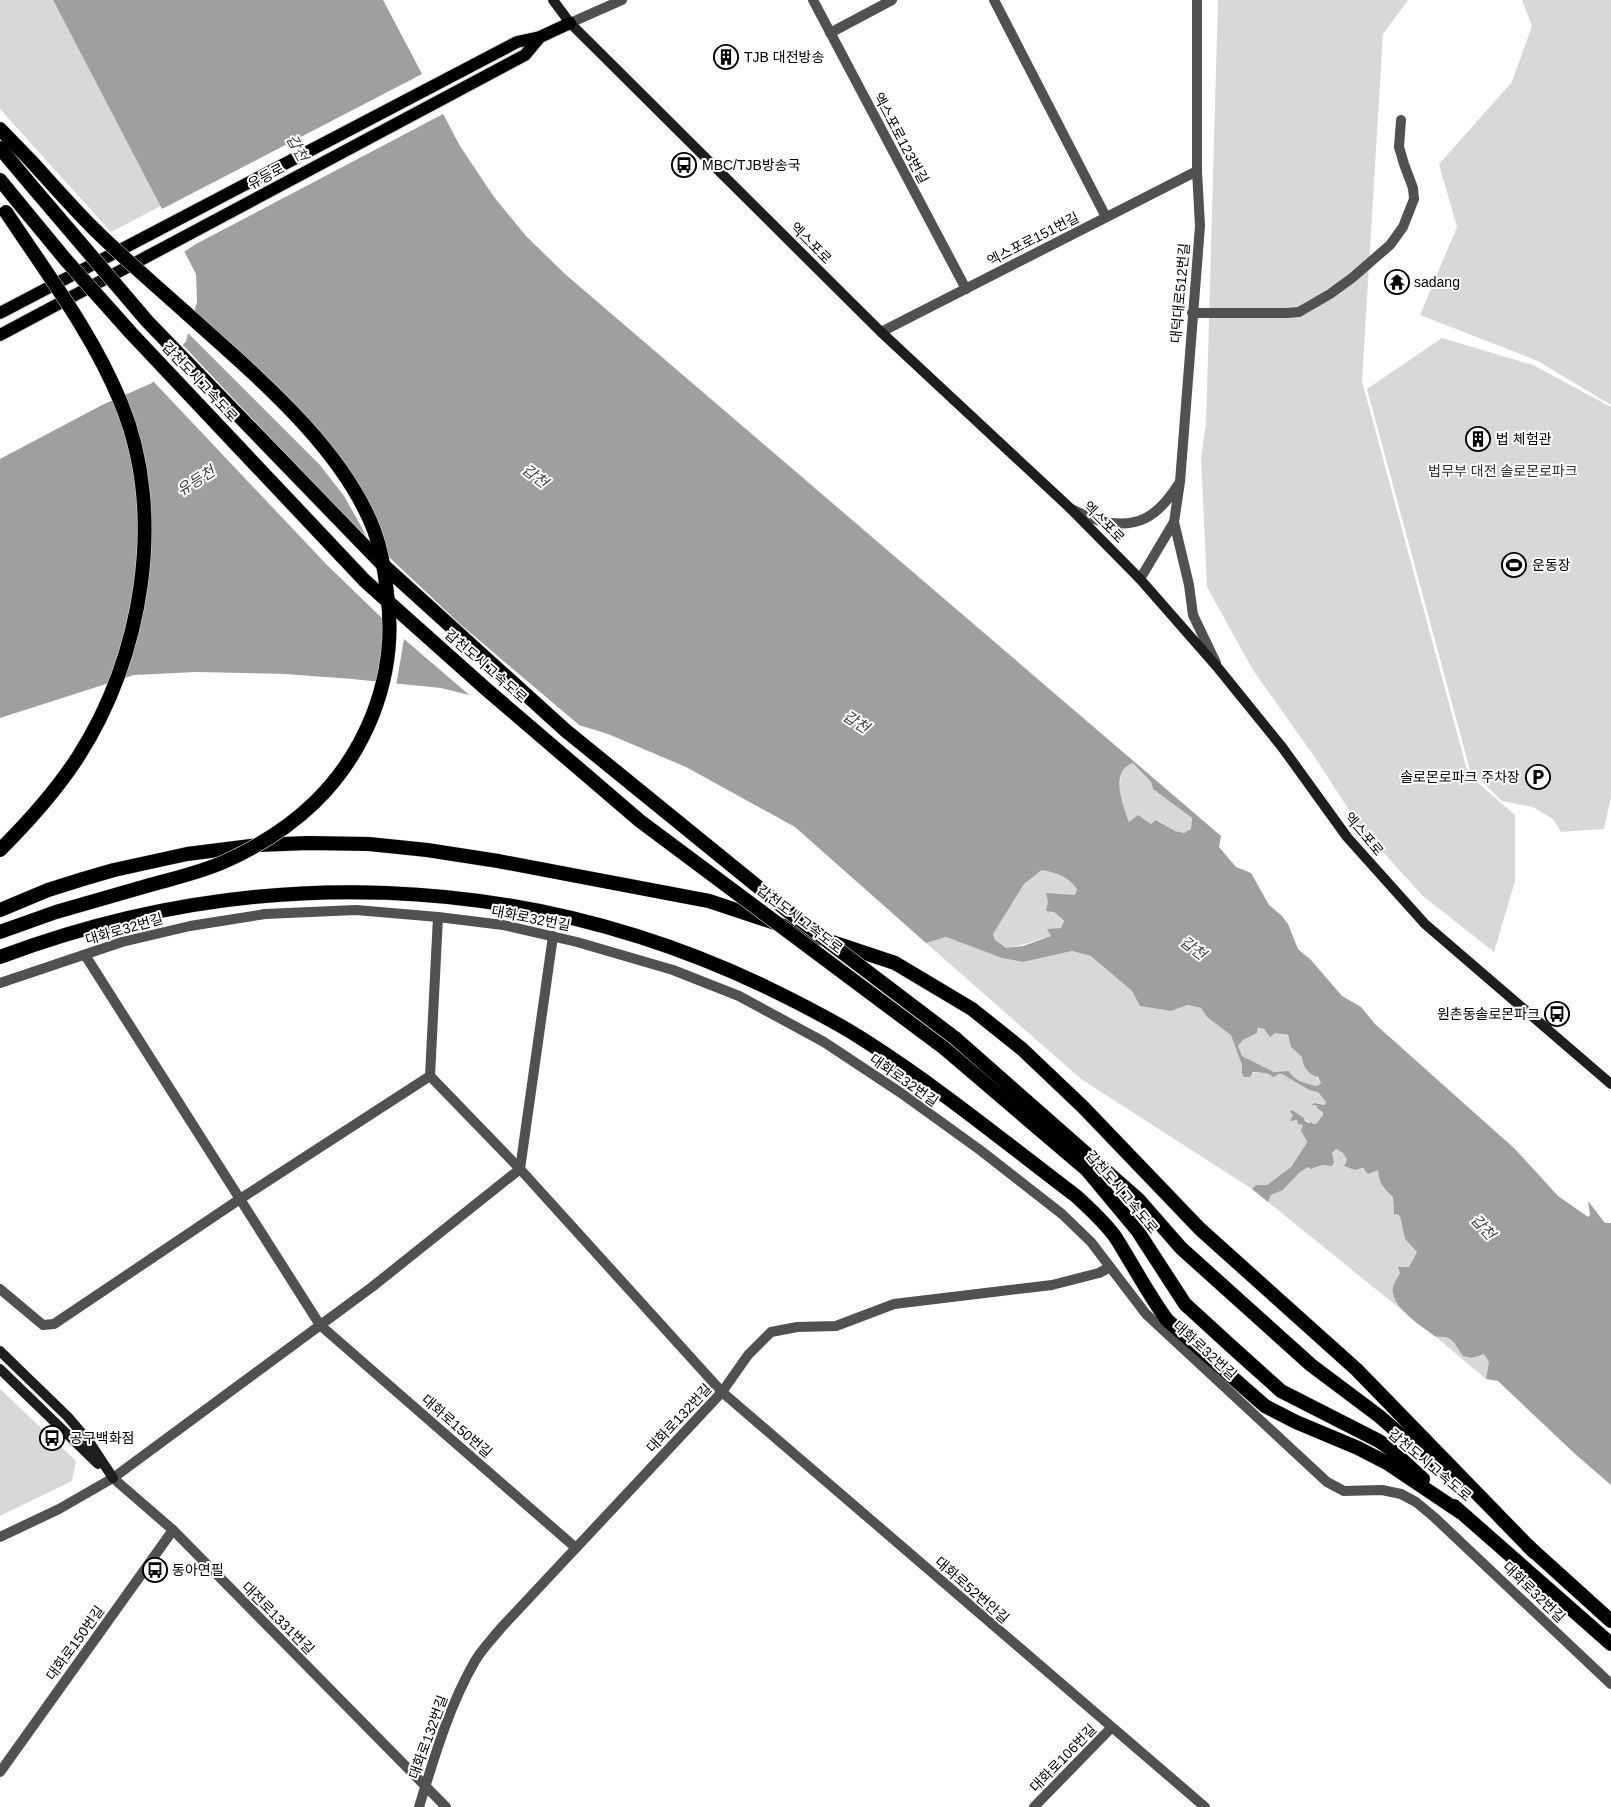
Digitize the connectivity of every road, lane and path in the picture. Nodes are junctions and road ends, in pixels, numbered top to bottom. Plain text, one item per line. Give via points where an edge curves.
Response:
1 (553, 0) edge
2 (622, 0) edge
3 (813, 0) edge
4 (892, 0) edge
5 (994, 0) edge
6 (1197, 0) edge
7 (570, 24) junction
8 (830, 33) junction
9 (540, 37) junction
10 (1401, 120) dead end
11 (0, 129) edge
12 (0, 148) edge
13 (1197, 171) junction
14 (0, 180) edge
15 (3, 208) edge
16 (1106, 217) junction
17 (966, 288) junction
18 (0, 313) edge
19 (1192, 313) junction
20 (881, 332) junction
21 (0, 335) edge
22 (1180, 482) junction
23 (1071, 509) junction
24 (1174, 522) junction
25 (1140, 579) junction
26 (1218, 668) junction
27 (0, 850) edge
28 (0, 910) edge
29 (438, 916) junction
30 (0, 932) edge
31 (553, 936) junction
32 (85, 955) junction
33 (0, 957) edge
34 (0, 983) edge
35 (430, 1076) junction
36 (1611, 1084) edge
37 (520, 1169) junction
38 (240, 1199) junction
39 (1110, 1267) junction
40 (0, 1289) edge
41 (320, 1325) junction
42 (0, 1351) edge
43 (0, 1369) edge
44 (722, 1392) junction
45 (113, 1478) junction
46 (1460, 1512) junction
47 (173, 1530) junction
48 (0, 1537) edge
49 (576, 1548) junction
50 (1534, 1552) junction
51 (1610, 1619) edge
52 (1592, 1628) junction
53 (1611, 1644) edge
54 (1611, 1653) edge
55 (1611, 1684) edge
56 (1111, 1728) junction
57 (0, 1772) edge
58 (425, 1786) junction
59 (419, 1807) edge
60 (446, 1807) edge
61 (1034, 1807) edge
62 (1205, 1807) edge

1 - 7 main road, 엑스포로
2 - 7 street
3 - 8 street, 엑스포로123번길
4 - 8 street
5 - 16 street
6 - 13 street, 대덕대로512번길
7 - 9 main road, 유등로
7 - 20 main road, 엑스포로
8 - 17 street, 엑스포로123번길
9 - 18 main road, 유등로, bridge via 518,42
9 - 21 main road, 유등로, bridge via 525,55
10 - 19 street via 1399,147 1414,199 1403,227 1390,245 1352,278 1300,312
11 - 30 highway, bridge via 92,226 251,372 325,448 360,500 374,531 385,573 390,616 386,671 366,730 332,784 295,821 248,850 217,864
12 - 50 highway, 갑천도시고속도로, bridge via 146,321 382,564 565,730 789,912 955,1038 1132,1193 1182,1248 1311,1366 1380,1416
13 - 16 street, 엑스포로151번길
13 - 19 street, 대덕대로512번길 via 1200,226
14 - 46 highway, 갑천도시고속도로, bridge via 131,334 365,581 640,821 944,1048 1087,1170 1137,1230 1185,1304 1281,1391 1389,1448
15 - 27 highway, bridge via 73,312 109,374 122,404 142,486 144,556 133,628 106,707 77,758 44,803
16 - 17 street, 엑스포로151번길
17 - 20 street, 엑스포로151번길
19 - 22 street, 대덕대로512번길
20 - 23 main road, 엑스포로
22 - 23 street via 1159,511 1142,521 1100,521
22 - 24 street, 대덕대로512번길
23 - 25 main road, 엑스포로
24 - 25 street, 대덕대로512번길
24 - 26 street via 1193,615
25 - 26 main road, 엑스포로
26 - 36 main road, 엑스포로 via 1282,747 1347,837 1425,924
28 - 50 highway via 91,876 187,854 268,845 369,844 498,861 709,901 895,963 972,1008 1022,1049 1083,1107 1200,1229 1357,1370
29 - 31 street, 대화로32번길
29 - 32 street, 대화로32번길 via 356,910 265,914 190,926 122,942
29 - 35 street
31 - 37 street
31 - 39 street, 대화로32번길 via 673,970 739,996 824,1042 980,1150 1062,1214 1091,1242
32 - 34 street, 대화로32번길
32 - 38 street, 대화로150번길
33 - 46 highway via 92,926 145,913 236,898 327,892 435,896 507,905 627,932 682,951 799,1003 864,1040 932,1088 1095,1213 1115,1237 1167,1320 1265,1406 1387,1463
35 - 37 street, 대화로52번안길
35 - 38 street
37 - 41 street
37 - 44 street, 대화로52번안길
38 - 40 street via 54,1324 43,1325
38 - 41 street, 대화로150번길
39 - 44 street, 대화로132번길 via 1099,1274 1052,1285 894,1304 836,1326 771,1332 748,1355
39 - 55 street, 대화로32번길 via 1161,1329 1327,1482 1344,1491 1382,1490 1401,1494 1416,1502
41 - 45 street
41 - 49 street, 대화로150번길
42 - 45 main road via 68,1417
43 - 45 main road
44 - 49 street, 대화로132번길
44 - 56 street, 대화로52번안길
45 - 47 street, 대전로1331번길
45 - 48 street
46 - 52 highway, 갑천도시고속도로
47 - 57 street, 대화로150번길
47 - 58 street, 대전로1331번길
49 - 58 street, 대화로132번길 via 476,1659 460,1688
50 - 51 highway, 갑천도시고속도로
52 - 53 highway, 갑천도시고속도로
52 - 54 highway
56 - 61 street, 대화로106번길
56 - 62 street, 대화로52번안길
58 - 59 street, 대화로132번길
58 - 60 street, 대전로1331번길

